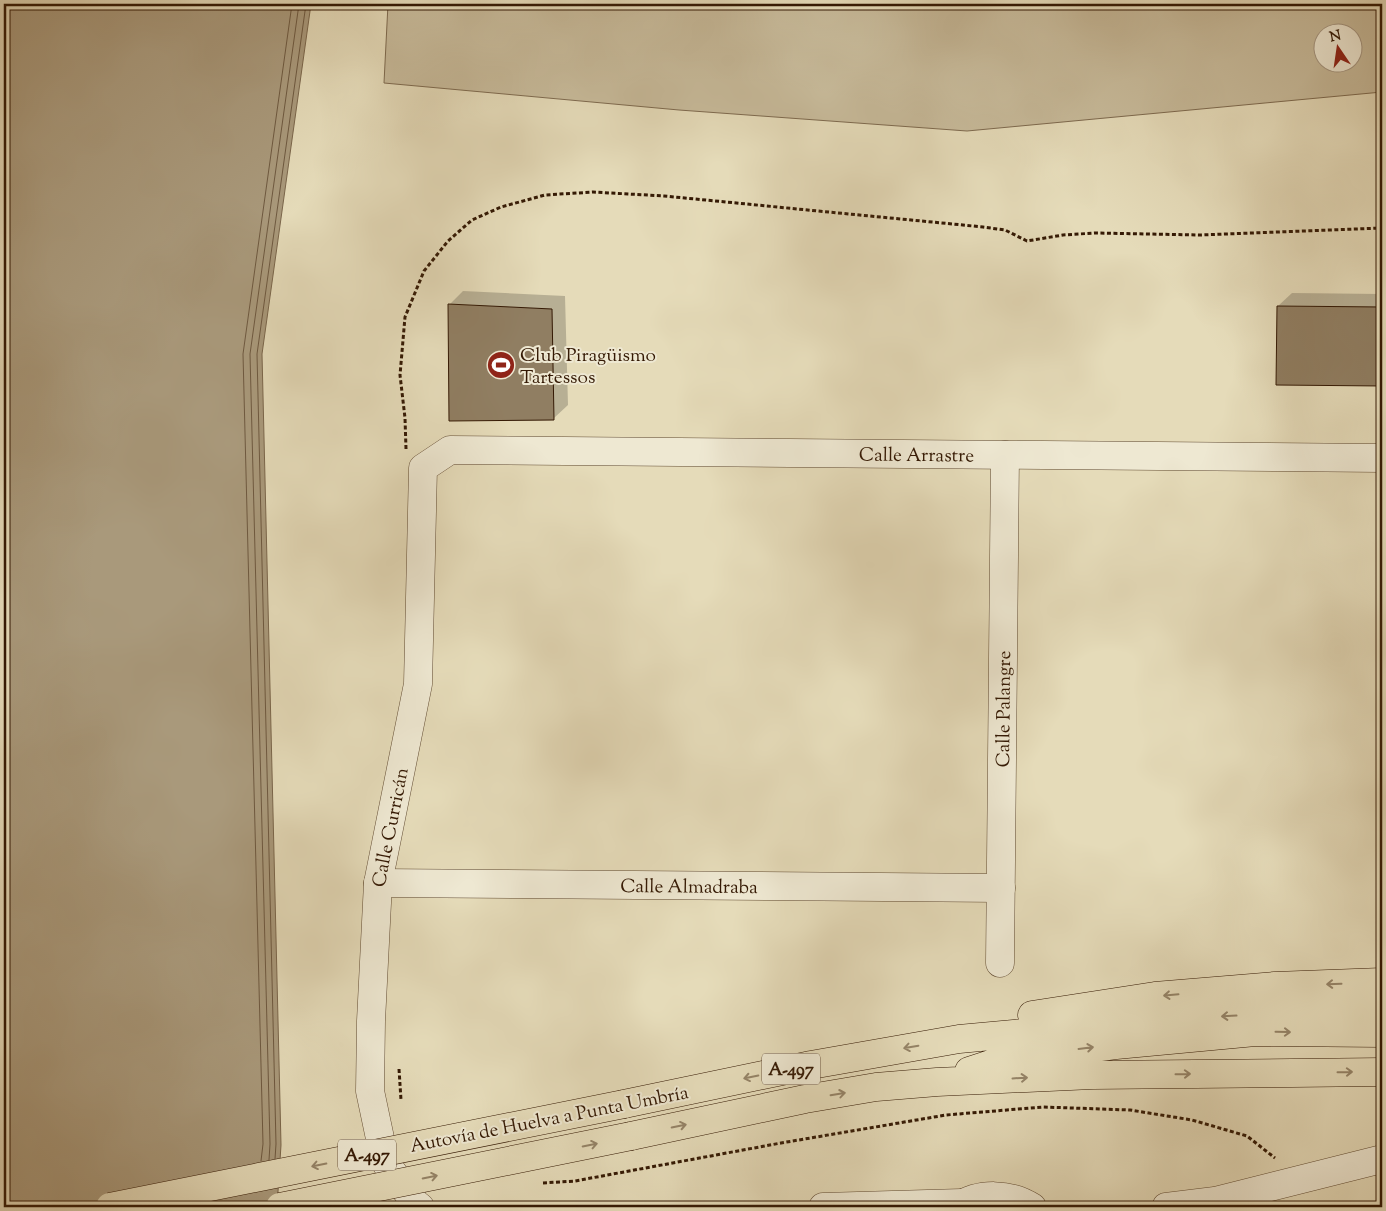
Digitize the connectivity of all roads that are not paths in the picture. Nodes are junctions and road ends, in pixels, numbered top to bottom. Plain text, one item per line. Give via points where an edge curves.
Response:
1 (450, 450) joint
2 (1005, 455) junction
3 (1382, 458) edge
4 (378, 883) junction
5 (1001, 888) junction
6 (1000, 963) dead end
7 (1382, 982) edge
8 (1382, 1008) edge
9 (1382, 1033) edge
10 (959, 1039) junction
11 (1382, 1072) edge
12 (937, 1082) junction
13 (1382, 1159) edge
14 (1207, 1204) edge
15 (959, 1205) edge
16 (1034, 1205) edge
17 (110, 1207) edge
18 (280, 1207) edge
19 (420, 1207) edge
20 (824, 1207) edge
21 (1166, 1207) edge

1 - 2 street, Calle Arrastre
1 - 4 street, Calle Curricán via 423,468 418,684
2 - 3 street, Calle Arrastre
2 - 5 street, Calle Palangre
4 - 5 street, Calle Almadraba
4 - 19 street, Calle Curricán via 370,1091 385,1162
5 - 6 street, Calle Palangre
7 -> 10 highway via 1275,986 1155,996 1019,1017
8 -> 10 highway via 1186,1018
12 -> 9 highway via 1009,1058 1116,1045 1255,1032
10 -> 17 highway, Autovía de Huelva a Punta Umbría / A-497, bridge via 811,1064
12 -> 11 highway via 1092,1075
18 -> 12 highway, Autovía de Huelva a Punta Umbría / A-497, bridge via 805,1099 876,1087
13 - 14 street
14 - 21 street
15 - 16 street via 982,1197 1003,1196
15 - 20 street

